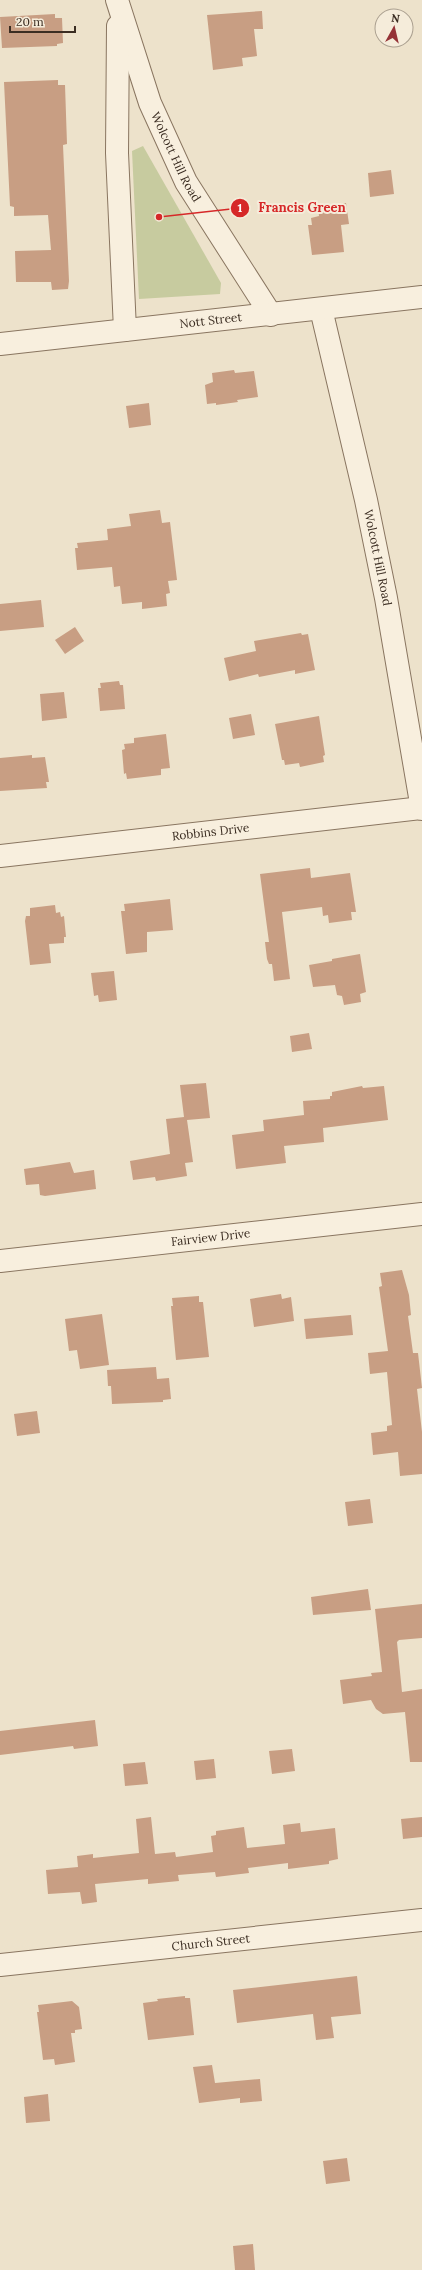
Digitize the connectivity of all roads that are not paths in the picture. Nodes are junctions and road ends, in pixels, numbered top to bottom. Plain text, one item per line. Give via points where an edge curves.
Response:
1 (118, 3) edge
2 (422, 297) edge
3 (321, 309) junction
4 (271, 315) junction
5 (125, 330) junction
6 (0, 344) edge
7 (413, 696) edge
8 (422, 808) edge
9 (0, 856) edge
10 (422, 1214) edge
11 (0, 1261) edge
12 (422, 1920) edge
13 (0, 1965) edge

1 - 4 street, Wolcott Hill Road via 150,103 186,182
1 - 5 street, Wolcott Hill Road via 117,152
2 - 3 street, Nott Street
3 - 4 street, Nott Street
3 - 7 street, Wolcott Hill Road
4 - 5 street, Nott Street
5 - 6 street, Nott Street
7 - 8 street, Wolcott Hill Road
8 - 9 street, Robbins Drive
10 - 11 street, Fairview Drive
12 - 13 street, Church Street

